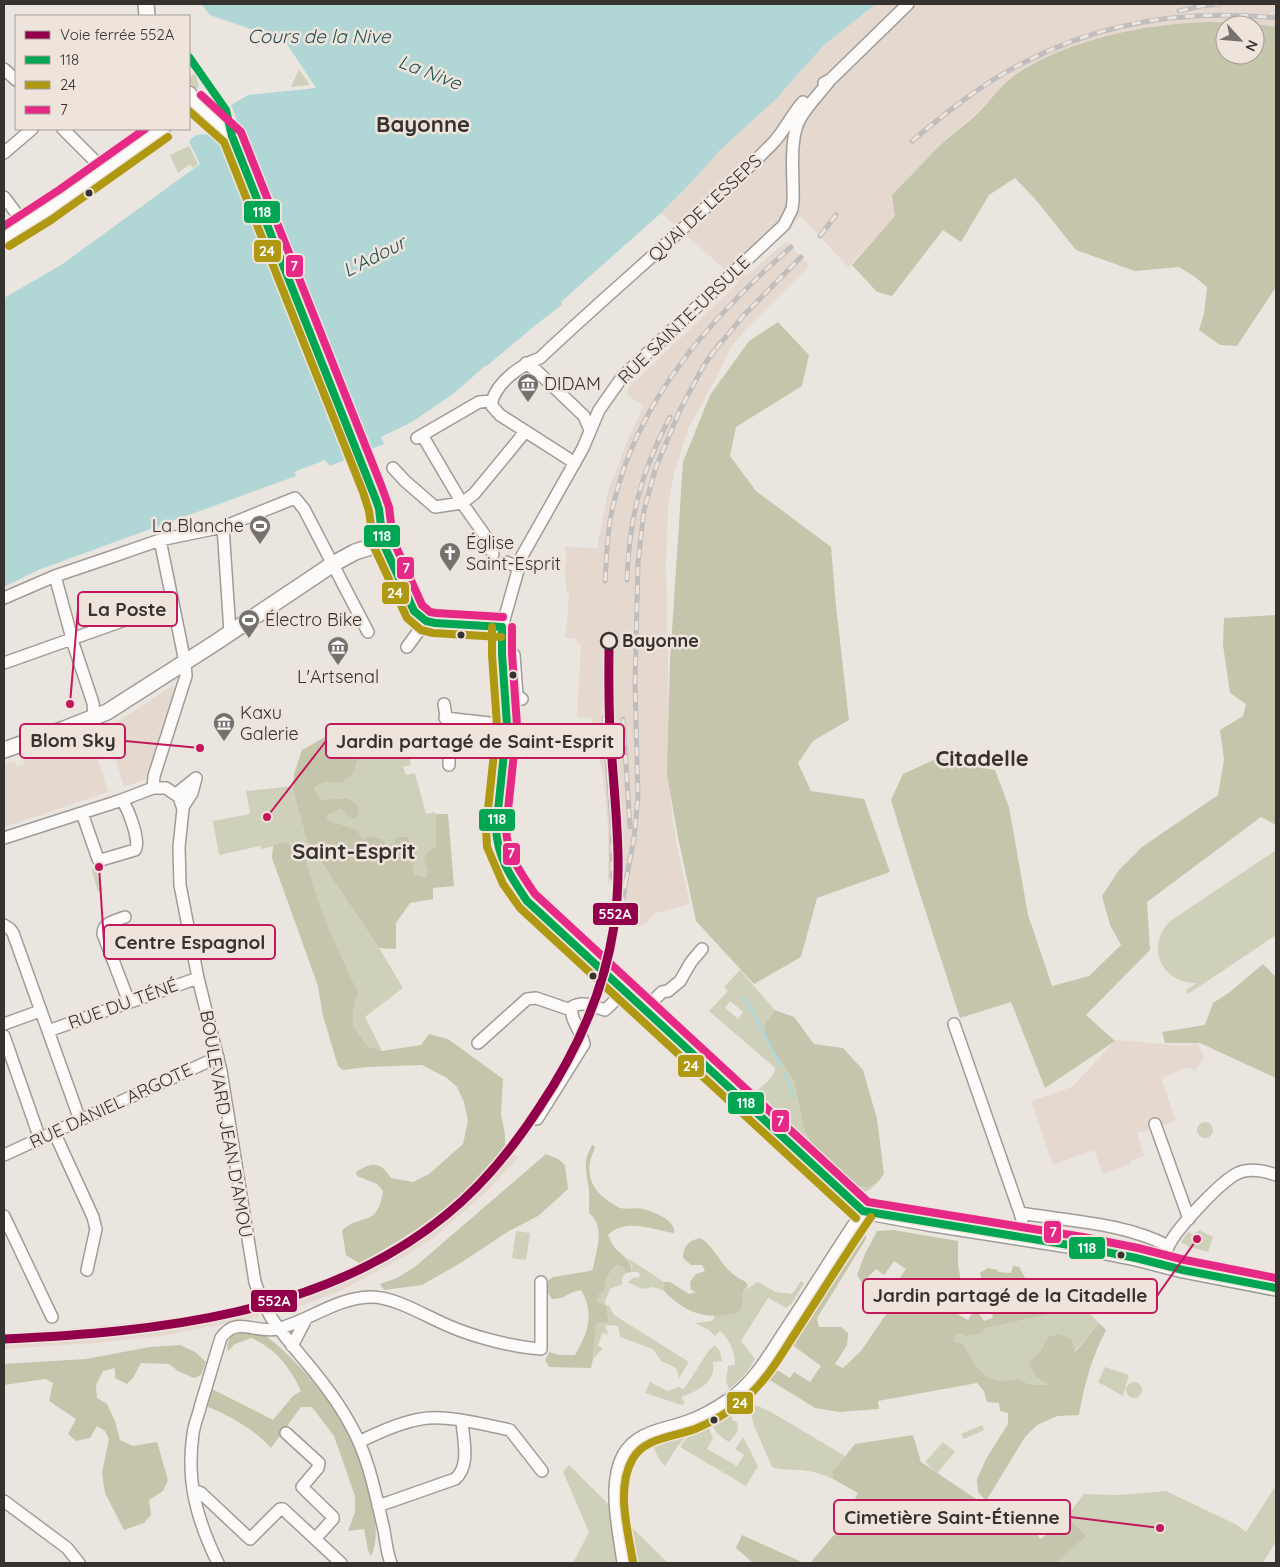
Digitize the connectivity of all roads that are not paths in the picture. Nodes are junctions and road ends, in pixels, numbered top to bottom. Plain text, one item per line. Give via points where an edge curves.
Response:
1 (908, 4) edge
2 (4, 69) edge
3 (15, 79) edge
4 (830, 80) junction
5 (190, 101) edge
6 (31, 130) edge
7 (64, 130) edge
8 (158, 132) edge
9 (774, 143) junction
10 (792, 152) junction
11 (4, 153) edge
12 (104, 170) junction
13 (4, 197) edge
14 (25, 225) junction
15 (4, 237) edge
16 (526, 363) junction
17 (492, 401) junction
18 (590, 430) junction
19 (525, 432) junction
20 (575, 462) junction
21 (393, 468) dead end
22 (462, 503) junction
23 (222, 527) junction
24 (160, 540) junction
25 (383, 543) junction
26 (493, 554) dead end
27 (506, 562) dead end
28 (333, 564) junction
29 (518, 567) junction
30 (55, 576) junction
31 (4, 598) edge
32 (173, 603) junction
33 (434, 622) junction
34 (502, 627) junction
35 (230, 632) junction
36 (368, 632) dead end
37 (73, 638) junction
38 (502, 643) junction
39 (407, 647) dead end
40 (185, 662) junction
41 (4, 663) edge
42 (167, 675) junction
43 (184, 684) junction
44 (522, 699) dead end
45 (444, 704) dead end
46 (94, 718) junction
47 (445, 718) junction
48 (507, 725) junction
49 (4, 750) edge
50 (450, 765) dead end
51 (153, 788) junction
52 (122, 800) junction
53 (82, 813) junction
54 (4, 838) edge
55 (126, 918) dead end
56 (5, 926) edge
57 (702, 949) dead end
58 (198, 978) junction
59 (624, 992) junction
60 (129, 1002) junction
61 (645, 1009) junction
62 (571, 1010) junction
63 (40, 1011) junction
64 (4, 1024) edge
65 (954, 1024) dead end
66 (48, 1031) junction
67 (4, 1036) edge
68 (478, 1043) dead end
69 (218, 1057) junction
70 (537, 1119) dead end
71 (80, 1120) junction
72 (1155, 1124) dead end
73 (54, 1132) junction
74 (40, 1139) junction
75 (4, 1155) edge
76 (1276, 1175) edge
77 (863, 1210) junction
78 (1020, 1213) junction
79 (4, 1216) edge
80 (1189, 1220) junction
81 (8, 1238) edge
82 (1020, 1238) junction
83 (1168, 1246) junction
84 (1164, 1266) junction
85 (87, 1270) dead end
86 (541, 1282) dead end
87 (1276, 1288) edge
88 (52, 1318) dead end
89 (306, 1318) junction
90 (278, 1329) junction
91 (292, 1346) junction
92 (462, 1421) junction
93 (286, 1433) dead end
94 (359, 1442) junction
95 (542, 1472) dead end
96 (192, 1490) junction
97 (4, 1501) edge
98 (378, 1506) junction
99 (315, 1539) junction
100 (388, 1560) edge
101 (219, 1561) edge
102 (79, 1563) edge
103 (341, 1563) edge
104 (623, 1563) edge

1 - 4 street, QUAI DE LESSEPS
2 - 3 street
4 - 9 street, QUAI DE LESSEPS via 816,89 792,114
4 - 10 street, RUE SAINTE-URSULE via 801,117 795,130
5 - 25 main road via 232,136 372,489 379,509
6 - 11 street
7 - 12 street
8 - 12 main road
9 - 10 street
9 - 16 street, QUAI DE LESSEPS via 540,358
10 - 18 street, RUE SAINTE-URSULE via 793,202 784,225 623,376 599,410
12 - 14 main road
13 - 14 street
14 - 15 main road
16 - 17 street, QUAI DE LESSEPS via 500,385
16 - 18 street via 584,416
17 - 19 street via 495,411
17 - 22 street via 479,402 420,437
18 - 20 street, RUE SAINTE-URSULE
19 - 20 street
19 - 22 street via 474,494
20 - 29 street, RUE SAINTE-URSULE
21 - 22 street via 435,507
22 - 26 street via 484,534
23 - 24 street
23 - 28 street via 295,498
23 - 35 street
24 - 30 street
24 - 32 street
25 - 28 main road
25 - 33 main road via 414,611
27 - 29 street
28 - 35 main road
28 - 36 street
29 - 34 street, RUE SAINTE-URSULE
30 - 31 street
30 - 37 street
32 - 37 street
32 - 40 street
33 - 34 main road
33 - 39 street
34 - 38 main road
35 - 40 main road
37 - 41 street
37 - 46 street
38 - 44 street via 514,655 516,696
38 - 48 main road
40 - 42 main road
40 - 43 street
42 - 43 street
42 - 46 main road
43 - 51 street
45 - 47 street
46 - 49 main road
47 - 48 street
47 - 50 street
48 - 59 main road via 497,846 512,879 527,901
51 - 52 street
51 - 58 street, BOULEVARD JEAN D'AMOU via 166,788 179,799 180,885
52 - 53 street
52 - 53 street via 138,843 135,850 98,859
53 - 54 street
55 - 60 street via 106,924 103,934
56 - 63 street via 13,933
57 - 61 street via 680,982 662,992
58 - 60 street, RUE DU TÉNÉ
58 - 69 street, BOULEVARD JEAN D'AMOU
59 - 61 main road
59 - 62 street via 605,1010 586,1004 577,1004
60 - 66 street, RUE DU TÉNÉ
61 - 77 main road
62 - 68 street via 536,998 527,999
62 - 70 street via 584,1044
63 - 64 street
63 - 66 street
65 - 78 street
66 - 71 street
67 - 74 street
69 - 71 street, RUE DANIEL ARGOTE
69 - 90 street, BOULEVARD JEAN D'AMOU via 252,1272 261,1300
71 - 73 street, RUE DANIEL ARGOTE
72 - 80 street
73 - 74 street, RUE DANIEL ARGOTE
73 - 85 street via 94,1217 96,1229
74 - 75 street, RUE DANIEL ARGOTE
76 - 80 street via 1250,1171 1238,1173
77 - 82 main road
77 - 104 street via 773,1349 741,1390 720,1406 686,1422 649,1432 628,1448 618,1468 614,1488
78 - 82 street
78 - 83 street via 1149,1236
79 - 81 street
80 - 83 street
81 - 88 street
82 - 84 main road via 1108,1252
83 - 84 street
84 - 87 main road
86 - 89 street via 541,1350 520,1348 450,1327 399,1303 372,1296 350,1300
89 - 90 street
89 - 91 street
90 - 91 street, BOULEVARD JEAN D'AMOU
90 - 96 street via 234,1326 221,1338 193,1432
91 - 94 street, BOULEVARD JEAN D'AMOU via 338,1404
92 - 94 street via 424,1418
92 - 95 street via 510,1430
92 - 98 street via 465,1461 461,1474 455,1479
93 - 99 street via 318,1463 318,1468 302,1487 333,1517
94 - 98 street, BOULEVARD JEAN D'AMOU
96 - 99 street via 201,1493 250,1539 283,1509
96 - 101 street via 201,1526
97 - 102 street via 67,1548
98 - 100 street, BOULEVARD JEAN D'AMOU
99 - 103 street

